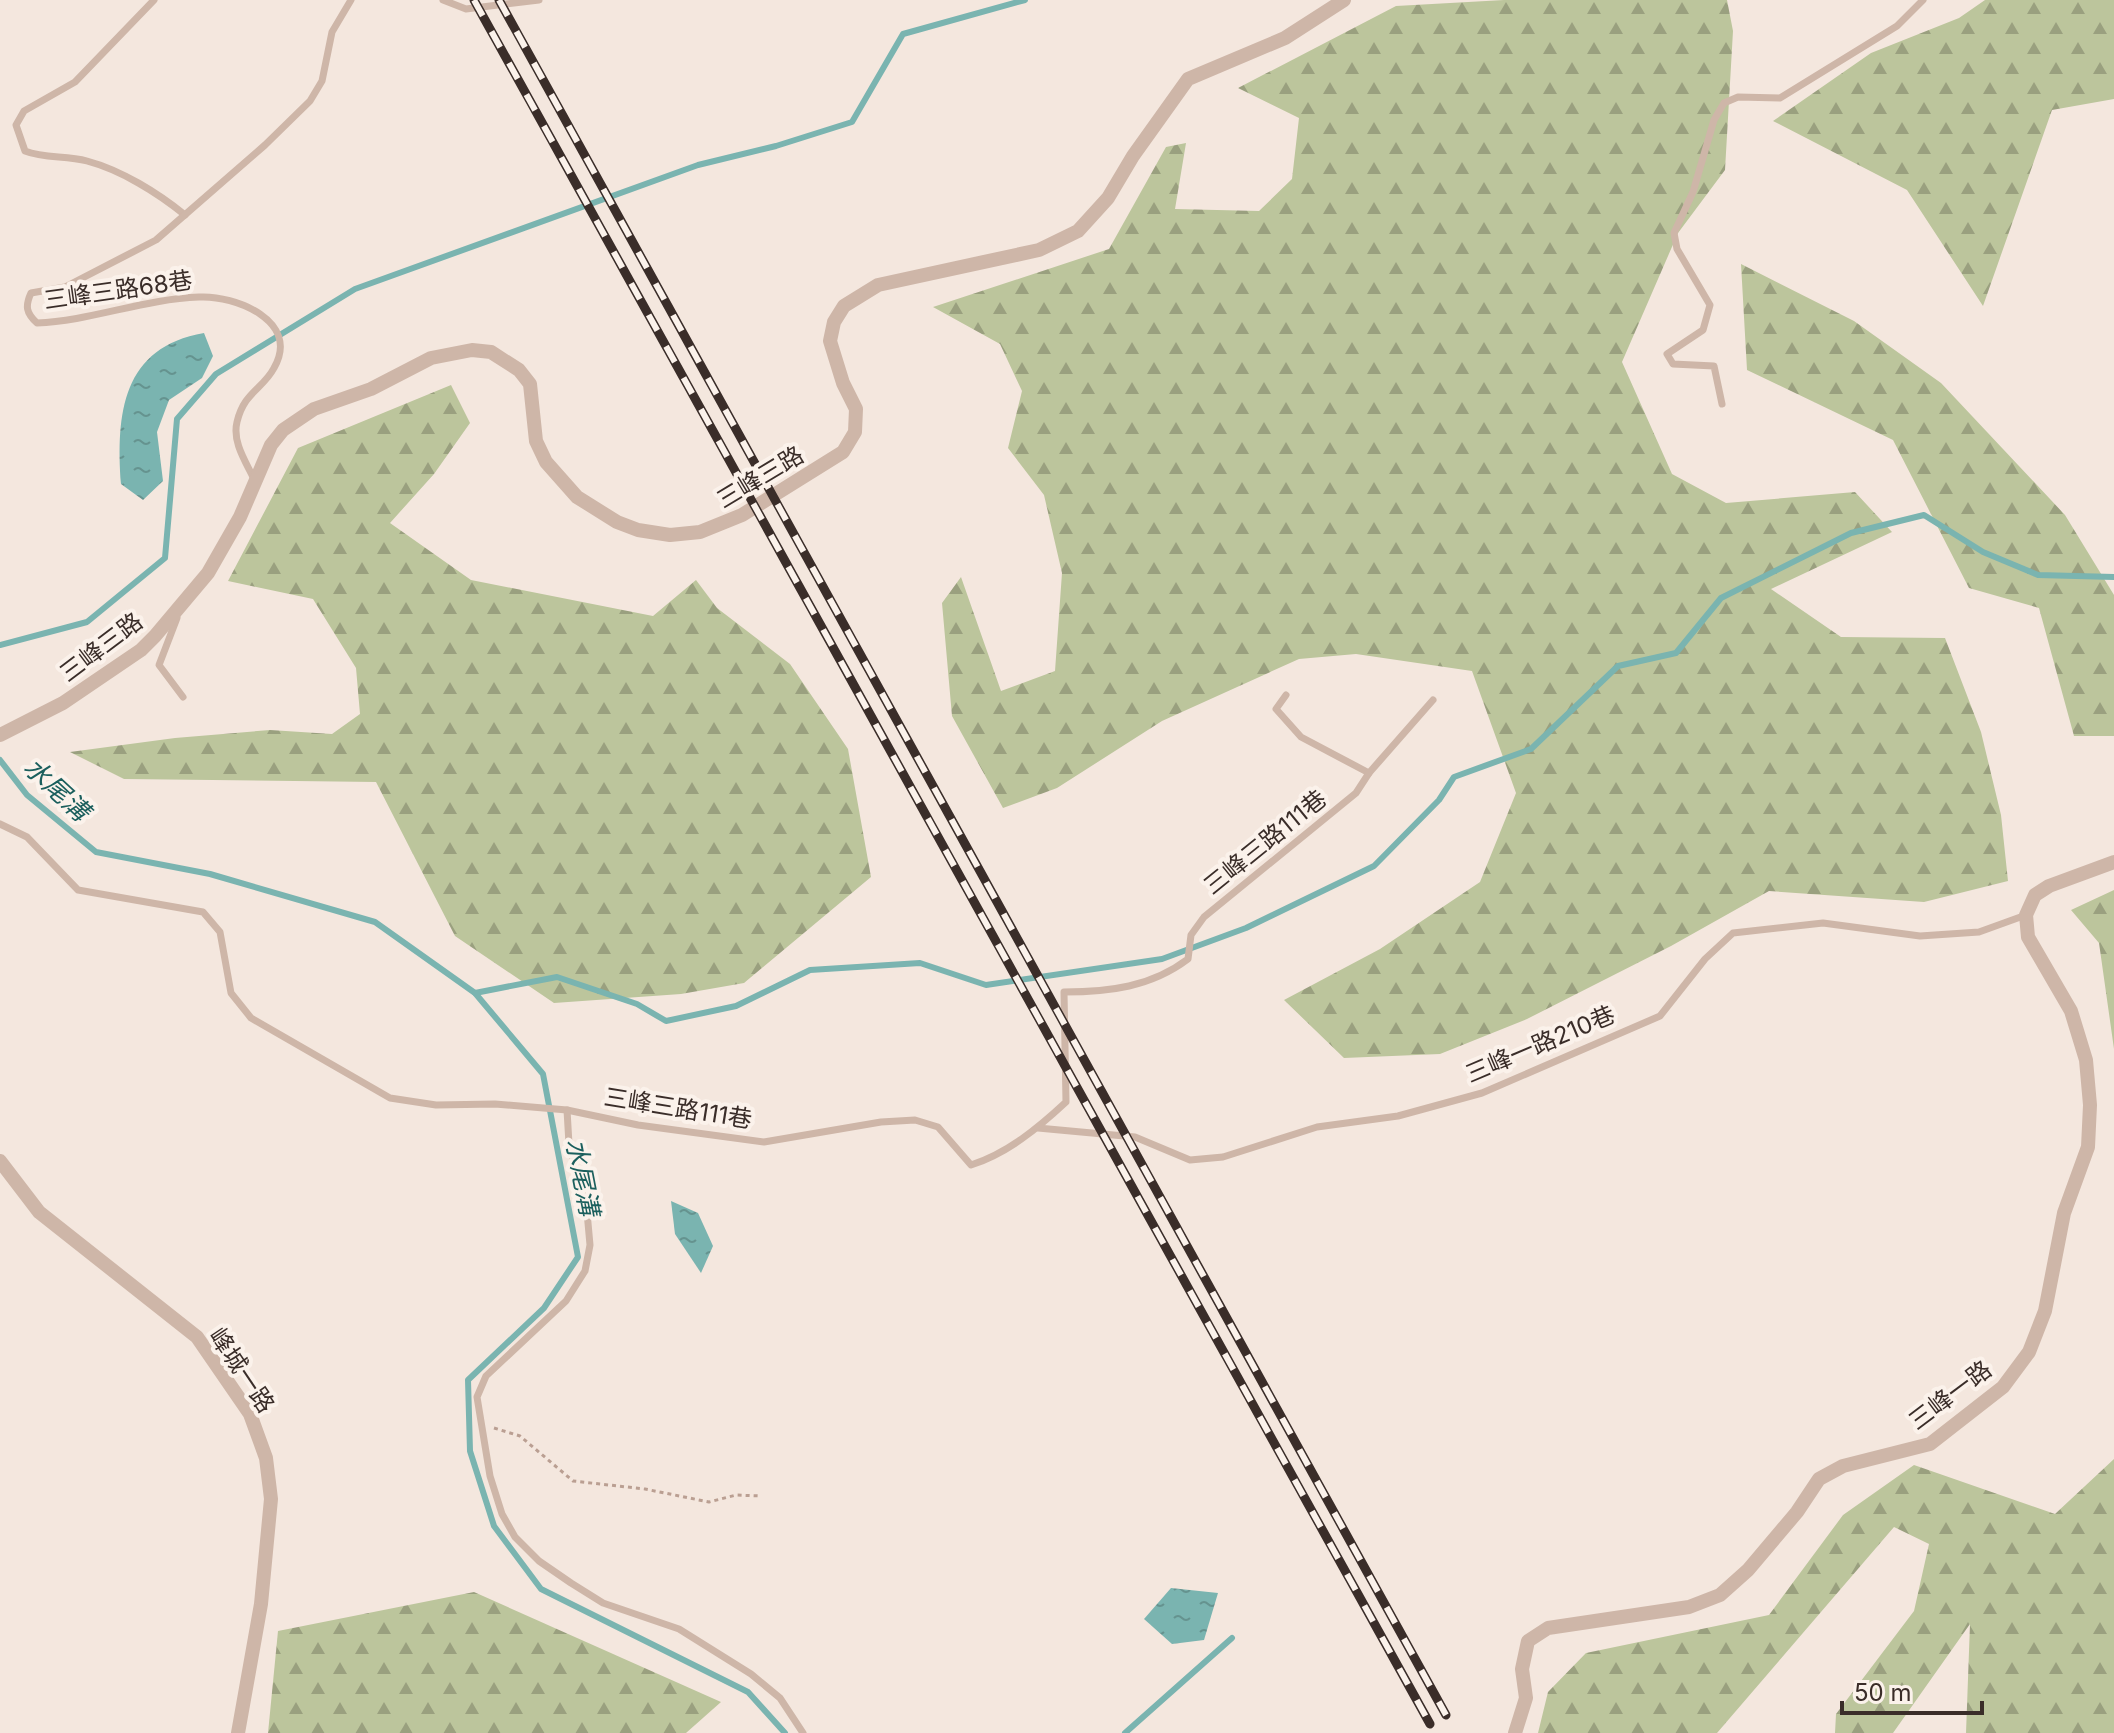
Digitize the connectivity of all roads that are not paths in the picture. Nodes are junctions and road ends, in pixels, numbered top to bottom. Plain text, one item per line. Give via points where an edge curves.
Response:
1 (154, 0) edge
2 (351, 0) edge
3 (443, 0) edge
4 (539, 0) edge
5 (1344, 0) edge
6 (1923, 0) edge
7 (185, 215) junction
8 (1722, 404) dead end
9 (254, 479) junction
10 (182, 605) junction
11 (1286, 695) dead end
12 (183, 697) dead end
13 (1433, 700) dead end
14 (0, 735) edge
15 (1369, 773) junction
16 (0, 824) edge
17 (2114, 862) edge
18 (2026, 915) junction
19 (565, 1110) junction
20 (1038, 1128) junction
21 (0, 1161) edge
22 (238, 1733) edge
23 (803, 1733) edge
24 (1515, 1733) edge

1 - 7 lane via 75,82 24,111 16,125 25,151 87,161 163,197
2 - 7 lane, 三峰三路68巷 via 332,32 322,81 310,101
3 - 4 lane via 466,9
5 - 9 street, 三峰三路 via 1285,38 1188,79 1108,198 1078,231 1039,250 878,285 844,306 830,341 856,409 855,432 843,452 709,530 670,535 638,530 577,497 546,462 536,441 530,384 491,352 431,358 371,389 298,417 271,445
6 - 8 lane via 1897,26 1780,98 1738,97 1724,103 1714,120 1693,192 1674,233 1677,249 1710,305 1703,330 1667,354 1673,364 1714,366
7 - 9 lane, 三峰三路68巷 via 156,240 121,259 65,287 31,293 28,315 37,323 52,323 200,296 232,298 250,306 278,334 279,357 244,402 236,425 238,445
9 - 10 street, 三峰三路 via 220,553
10 - 12 lane via 159,665
10 - 14 street, 三峰三路 via 141,650 63,703
11 - 15 lane via 1276,709 1301,737
13 - 15 lane, 三峰三路111巷
15 - 20 lane, 三峰三路111巷 via 1356,793 1204,917 1191,935 1188,959 1170,973 1131,987 1064,992 1066,1102
16 - 19 lane, 三峰三路111巷 via 27,837 78,890 203,912 220,932 231,993 251,1018 390,1098
17 - 18 street via 2049,886 2035,895
18 - 20 lane, 三峰一路210巷 via 1979,932 1920,936 1823,923 1733,933 1660,1016 1482,1093 1398,1116 1317,1127 1223,1157 1190,1160 1135,1137
18 - 24 street, 三峰一路 via 2028,937 2071,1011 2086,1060 2090,1105 2088,1147 2064,1213 2045,1311 2029,1352 2003,1387 1930,1444 1843,1466 1819,1479 1748,1570 1720,1595 1689,1607 1548,1628 1528,1641 1522,1669 1526,1698
19 - 20 lane, 三峰三路111巷 via 764,1142 915,1120 938,1127 971,1165 993,1158
19 - 23 lane via 590,1245 585,1271 566,1301 486,1376 477,1397 502,1514 515,1537 539,1561 603,1603 679,1629 751,1674 780,1698
21 - 22 street, 峰城一路 via 39,1212 197,1337 250,1414 266,1458 271,1499 261,1604

